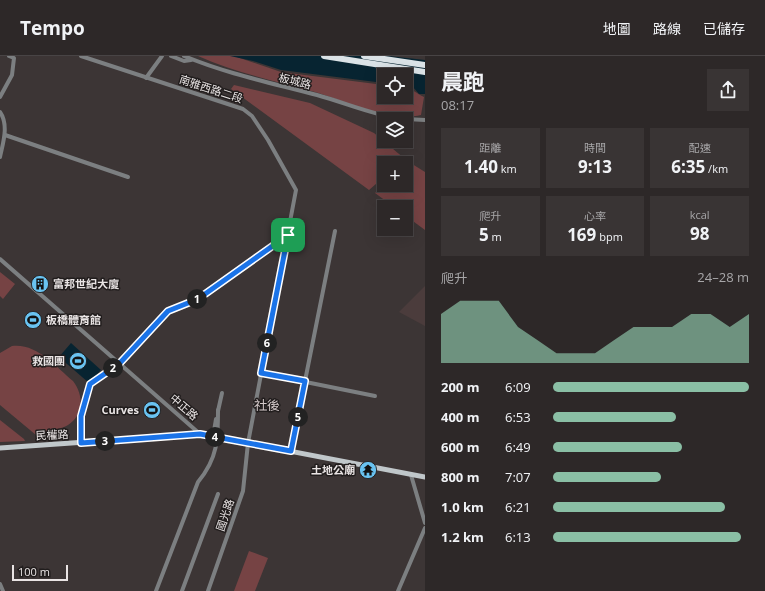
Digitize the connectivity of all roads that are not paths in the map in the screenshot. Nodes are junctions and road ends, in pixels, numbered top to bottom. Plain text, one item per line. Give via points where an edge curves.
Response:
1 (9, 56) edge
2 (81, 56) edge
3 (162, 56) edge
4 (171, 56) edge
5 (184, 56) edge
6 (324, 56) edge
7 (364, 56) edge
8 (193, 60) junction
9 (425, 65) edge
10 (425, 72) edge
11 (146, 78) junction
12 (2, 89) edge
13 (0, 97) edge
14 (0, 112) edge
15 (377, 114) edge
16 (413, 119) edge
17 (425, 120) edge
18 (4, 135) junction
19 (0, 157) edge
20 (128, 176) dead end
21 (296, 190) joint
22 (335, 231) dead end
23 (288, 235) junction
24 (0, 259) edge
25 (119, 364) junction
26 (261, 373) junction
27 (305, 381) junction
28 (222, 393) dead end
29 (375, 396) dead end
30 (200, 434) junction
31 (216, 437) junction
32 (248, 442) junction
33 (81, 443) junction
34 (0, 448) edge
35 (291, 451) junction
36 (411, 474) junction
37 (425, 477) edge
38 (218, 494) dead end
39 (425, 523) edge
40 (425, 528) edge
41 (0, 584) edge
42 (3, 591) edge
43 (156, 591) edge
44 (182, 591) edge
45 (208, 591) edge
46 (398, 591) edge

1 - 12 street via 14,58 14,68
2 - 11 street, 南雅西路二段
3 - 11 street
4 - 8 street via 184,61
5 - 8 street, 板城路
6 - 10 highway
7 - 9 highway
8 - 15 street, 板城路 via 232,74 317,95
11 - 21 street, 南雅西路二段 via 228,104 248,113 268,140
12 - 13 street
14 - 18 street via 5,123
16 - 17 street
18 - 19 street
18 - 20 street
21 - 23 street, 國光路
22 - 27 street
23 - 25 street via 198,299 168,311
23 - 26 street, 國光路
24 - 25 street, 中正路
25 - 30 street, 中正路
25 - 33 street via 90,384 81,416
26 - 27 street
26 - 32 street, 國光路
27 - 29 street
27 - 35 street
28 - 31 street
30 - 31 main road, 中正路
30 - 33 main road, 民權路
31 - 32 main road, 中正路
31 - 43 street via 214,457 198,482
32 - 35 main road, 中正路
32 - 45 street, 國光路 via 243,491
33 - 34 main road, 民權路
35 - 36 main road, 中正路
36 - 37 main road, 中正路
36 - 39 street
38 - 44 street
40 - 46 street
41 - 42 street

